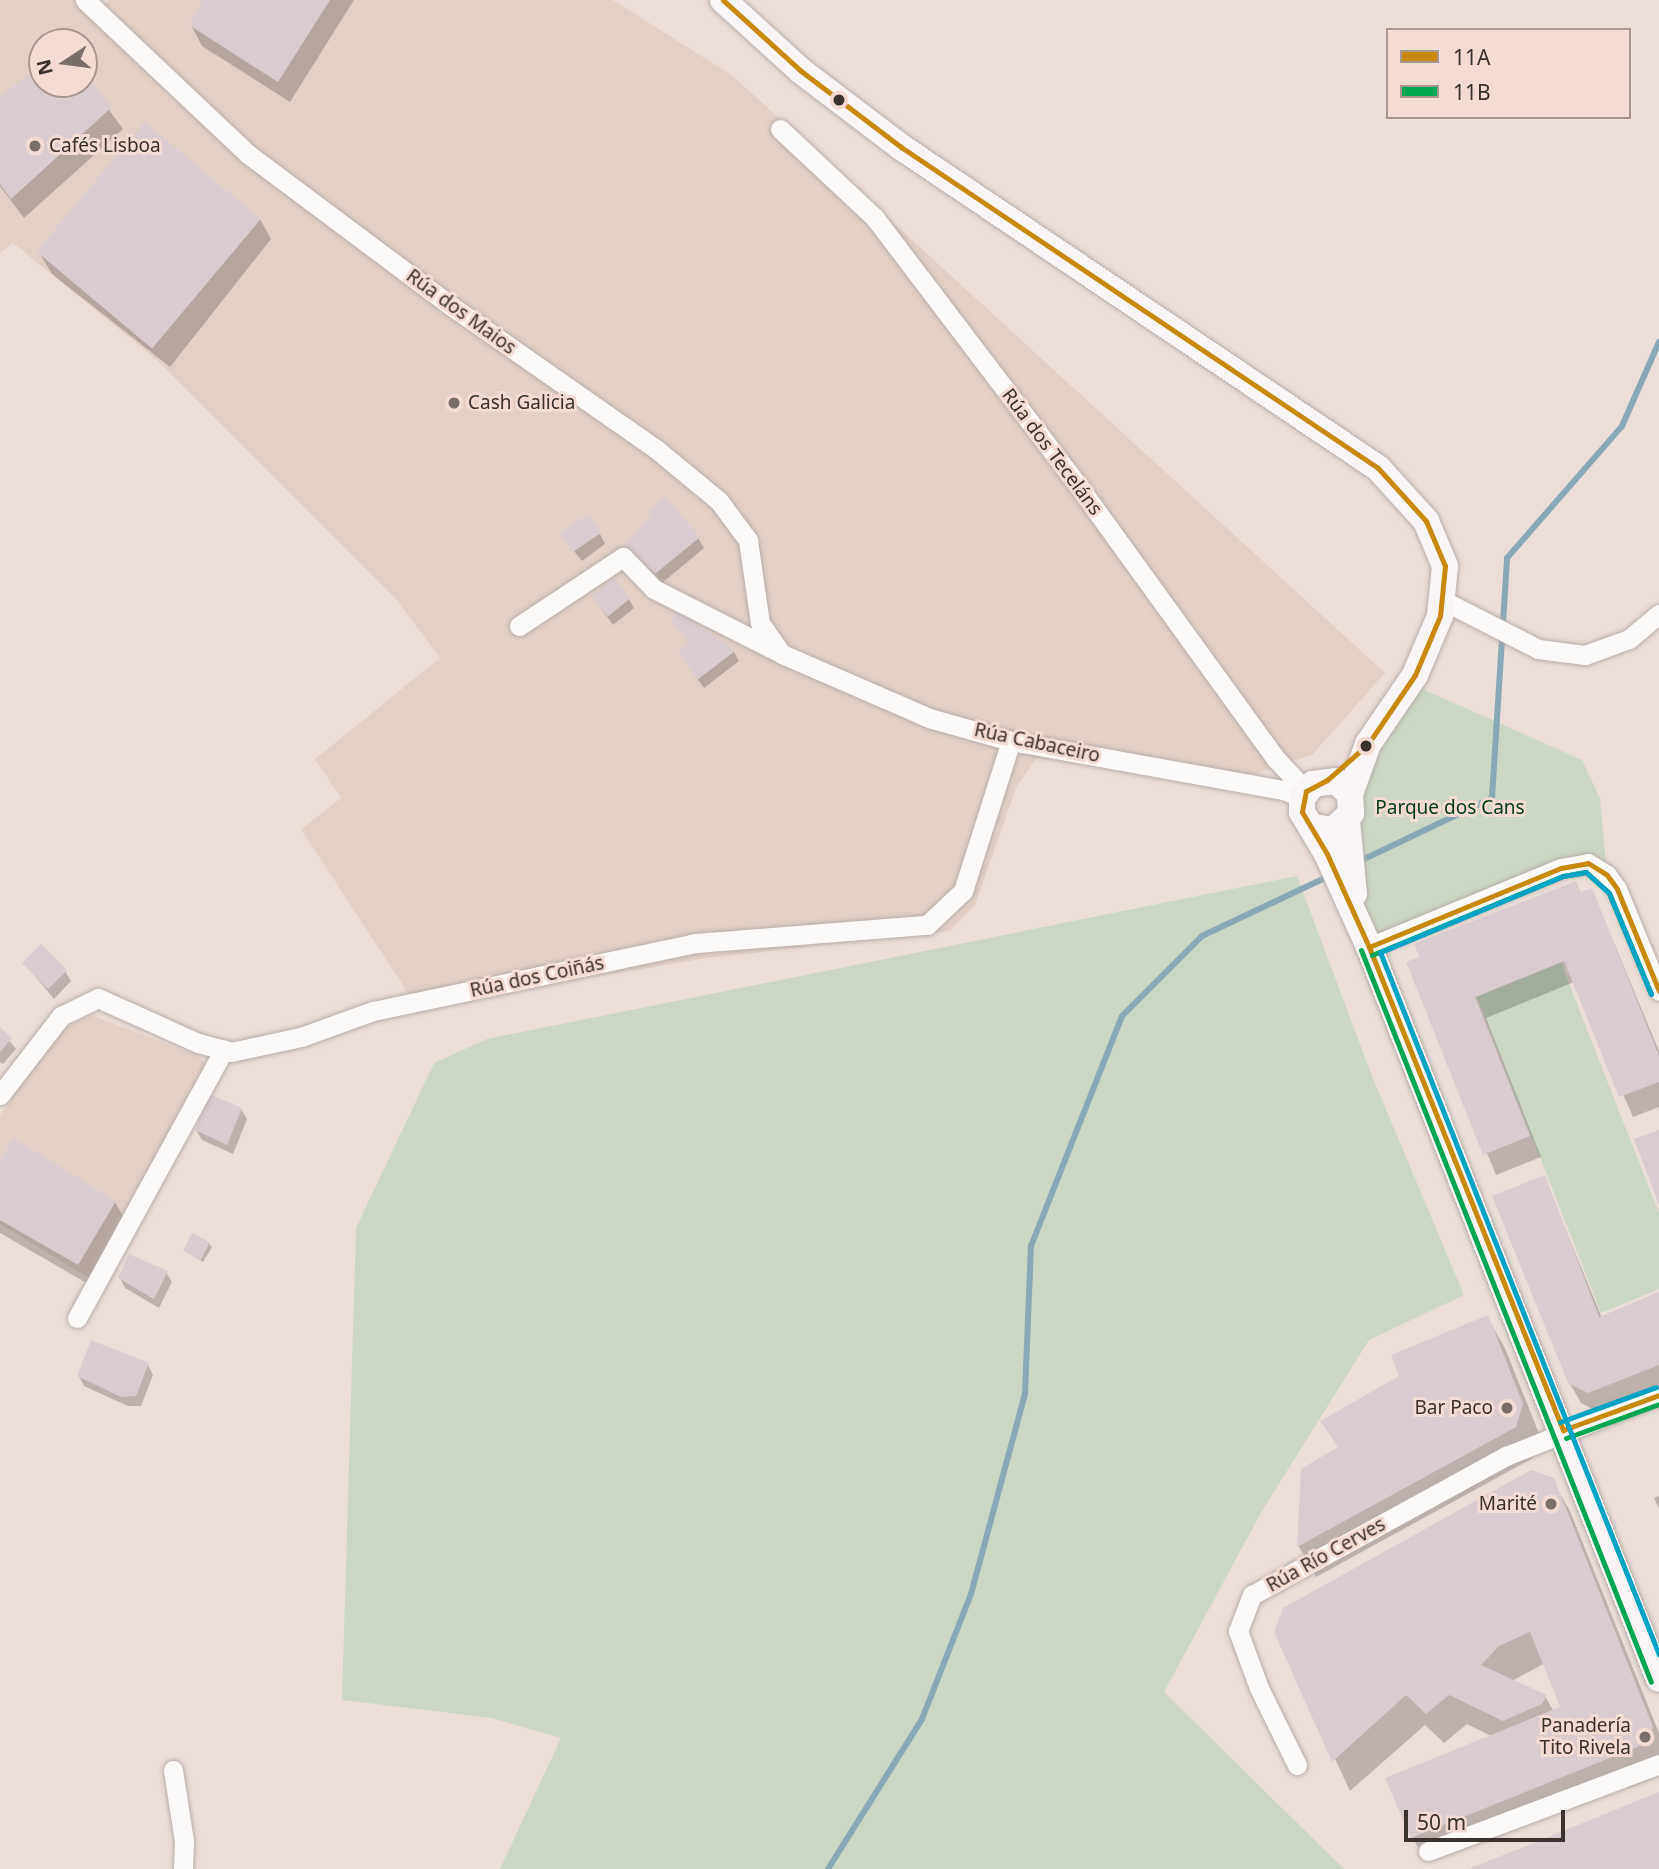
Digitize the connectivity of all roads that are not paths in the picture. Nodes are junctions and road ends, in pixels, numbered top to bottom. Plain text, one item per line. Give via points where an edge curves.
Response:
1 (85, 0) edge
2 (723, 0) edge
3 (780, 129) dead end
4 (1442, 600) junction
5 (1659, 614) edge
6 (519, 626) dead end
7 (782, 654) junction
8 (1011, 741) junction
9 (1368, 744) junction
10 (1312, 789) junction
11 (1350, 794) junction
12 (1347, 821) junction
13 (1314, 827) junction
14 (1369, 947) junction
15 (1659, 991) edge
16 (224, 1050) junction
17 (0, 1095) edge
18 (77, 1318) dead end
19 (1659, 1395) edge
20 (1563, 1430) junction
21 (1659, 1679) edge
22 (1659, 1763) edge
23 (1297, 1765) dead end
24 (173, 1770) dead end
25 (1427, 1851) dead end
26 (183, 1869) edge

1 - 7 street, Rúa dos Maios via 93,13 248,154 454,308 656,449 719,502 748,540 760,623
2 - 4 street via 855,113 1171,332 1378,468 1426,521 1445,566
3 - 10 street, Rúa dos Teceláns via 875,218 1090,502 1276,759
4 - 5 street via 1538,649 1585,655 1629,639
4 - 9 street via 1440,616 1415,675
6 - 7 street, Rúa Cabaceiro via 623,557 654,589
7 - 8 street, Rúa Cabaceiro via 929,718
8 - 10 street, Rúa Cabaceiro via 1271,788
8 - 16 street, Rúa dos Coiñás via 963,891 927,925 696,943 373,1012 301,1037
9 - 10 street
9 - 11 street
10 - 11 street
10 - 13 street via 1302,812
11 - 12 street
12 - 13 street via 1333,830
12 - 14 street via 1354,893
13 - 14 street
14 - 15 street via 1561,868 1588,863 1607,875 1617,889
14 - 20 street
16 - 17 street via 99,998 61,1016
16 - 18 street
19 - 20 street, Rúa Río Cerves
20 - 21 street
20 - 23 street, Rúa Río Cerves via 1252,1595 1238,1631
22 - 25 street
24 - 26 street via 184,1841

